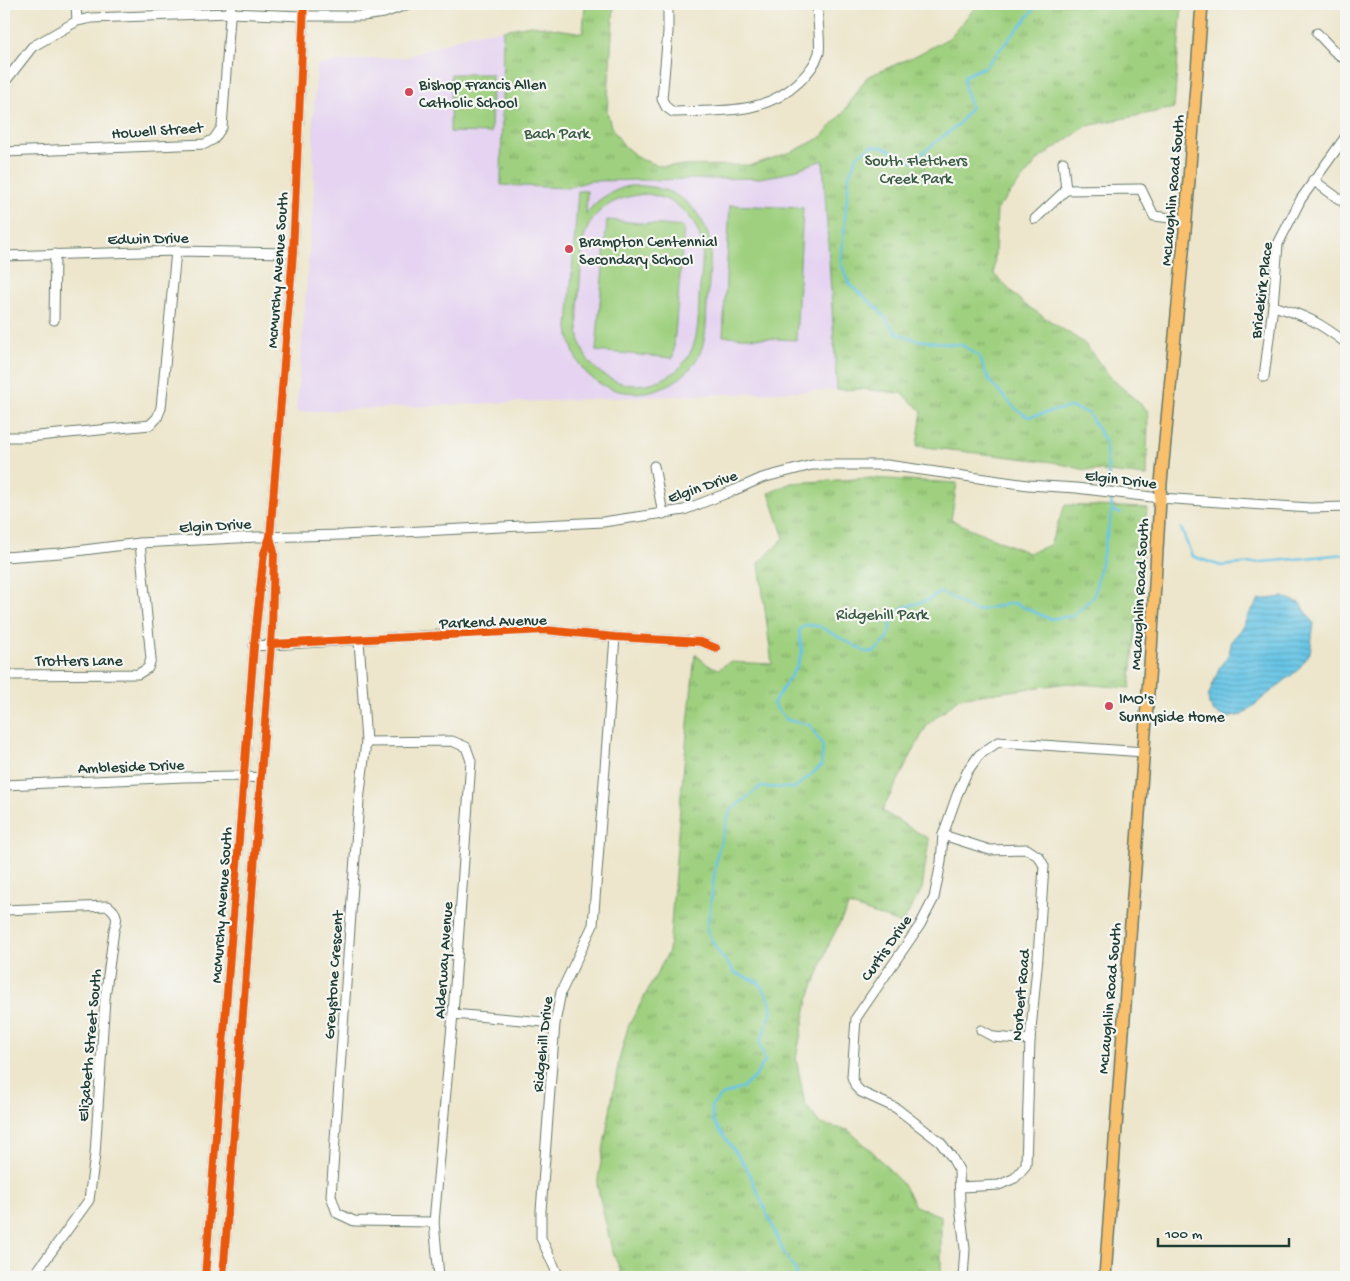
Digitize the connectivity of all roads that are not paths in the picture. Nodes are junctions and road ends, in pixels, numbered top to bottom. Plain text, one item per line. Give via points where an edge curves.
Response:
1 (76, 4) edge
2 (304, 4) edge
3 (408, 4) edge
4 (668, 4) edge
5 (817, 4) edge
6 (1202, 4) edge
7 (230, 8) edge
8 (384, 8) edge
9 (302, 16) junction
10 (77, 21) junction
11 (1316, 33) dead end
12 (1346, 60) edge
13 (4, 83) edge
14 (1346, 136) edge
15 (4, 152) edge
16 (1063, 162) dead end
17 (1314, 180) junction
18 (1066, 190) junction
19 (1346, 204) edge
20 (1035, 219) dead end
21 (1186, 220) junction
22 (176, 251) junction
23 (293, 253) junction
24 (55, 254) junction
25 (4, 256) edge
26 (1273, 306) junction
27 (54, 320) dead end
28 (1346, 343) edge
29 (1264, 377) dead end
30 (4, 437) edge
31 (654, 466) dead end
32 (1160, 498) junction
33 (1346, 507) edge
34 (663, 514) junction
35 (270, 537) junction
36 (140, 543) junction
37 (4, 557) edge
38 (615, 637) junction
39 (359, 640) junction
40 (270, 644) junction
41 (254, 646) junction
42 (716, 648) dead end
43 (4, 675) edge
44 (366, 742) junction
45 (1144, 752) junction
46 (244, 776) junction
47 (260, 778) junction
48 (4, 785) edge
49 (943, 835) junction
50 (4, 910) edge
51 (453, 1014) junction
52 (555, 1023) junction
53 (981, 1030) dead end
54 (1030, 1040) junction
55 (960, 1187) junction
56 (434, 1222) junction
57 (33, 1277) edge
58 (205, 1277) edge
59 (223, 1277) edge
60 (439, 1277) edge
61 (559, 1277) edge
62 (963, 1277) edge
63 (1105, 1277) edge

1 - 10 street
2 - 9 street, McMurchy Avenue South
3 - 8 street
4 - 5 street via 662,98 673,112 752,108 789,92 806,75 819,53
6 - 21 main road, McLaughlin Road South
7 - 9 street
7 - 10 street
7 - 15 street, Howell Street via 222,127 214,139 205,144
8 - 9 street via 364,16
9 - 23 street, McMurchy Avenue South
10 - 13 street via 32,47
11 - 12 street
14 - 17 street, Bridekirk Place
16 - 18 street
17 - 19 street
17 - 26 street, Bridekirk Place via 1278,244
18 - 20 street
18 - 21 street via 1141,189 1154,216
21 - 32 main road, McLaughlin Road South
22 - 23 street, Edwin Drive
22 - 24 street, Edwin Drive
22 - 30 street via 157,418 150,425
23 - 35 street, McMurchy Avenue South
24 - 25 street, Edwin Drive
24 - 27 street
26 - 28 street via 1320,323
26 - 29 street, Bridekirk Place
31 - 34 street
32 - 33 street, Elgin Drive via 1310,508
32 - 34 street, Elgin Drive via 1028,485 887,465 812,465 762,478 684,510
32 - 45 main road, McLaughlin Road South
34 - 35 street, Elgin Drive via 603,522
35 - 36 street, Elgin Drive
35 - 40 street, McMurchy Avenue South via 274,552
35 - 41 street, McMurchy Avenue South via 264,553
36 - 37 street, Elgin Drive
36 - 43 street, Trotters Lane via 151,659 148,668 138,674
38 - 39 street, Parkend Avenue via 545,630
38 - 42 street, Parkend Avenue via 701,642
38 - 52 street, Ridgehill Drive via 594,925 560,992
39 - 40 street, Parkend Avenue
39 - 44 street, Greystone Crescent
40 - 41 street, Parkend Avenue
40 - 47 street, McMurchy Avenue South
41 - 46 street, McMurchy Avenue South
44 - 51 street, Alderway Avenue via 452,741 466,746 471,761
44 - 56 street, Greystone Crescent via 358,811 332,1196 338,1213 354,1221
45 - 49 street, Curtis Drive via 998,742 979,755 967,772
45 - 63 main road, McLaughlin Road South
46 - 47 street, Ambleside Drive
46 - 48 street, Ambleside Drive
46 - 58 street, McMurchy Avenue South
47 - 59 street, McMurchy Avenue South
49 - 54 street, Norbert Road via 990,850 1027,849 1039,857 1044,866
49 - 55 street, Curtis Drive via 934,898 920,925 856,1018 852,1077 861,1092 896,1108 940,1142 959,1170
50 - 57 street, Elizabeth Street South via 108,906 114,910 118,921 105,998 89,1200
51 - 52 street
51 - 56 street, Alderway Avenue
52 - 61 street, Ridgehill Drive via 541,1238
53 - 54 street via 994,1037
54 - 55 street, Norbert Road via 1026,1165 1015,1178 999,1185
55 - 62 street, Curtis Drive via 965,1249
56 - 60 street, Alderway Avenue

